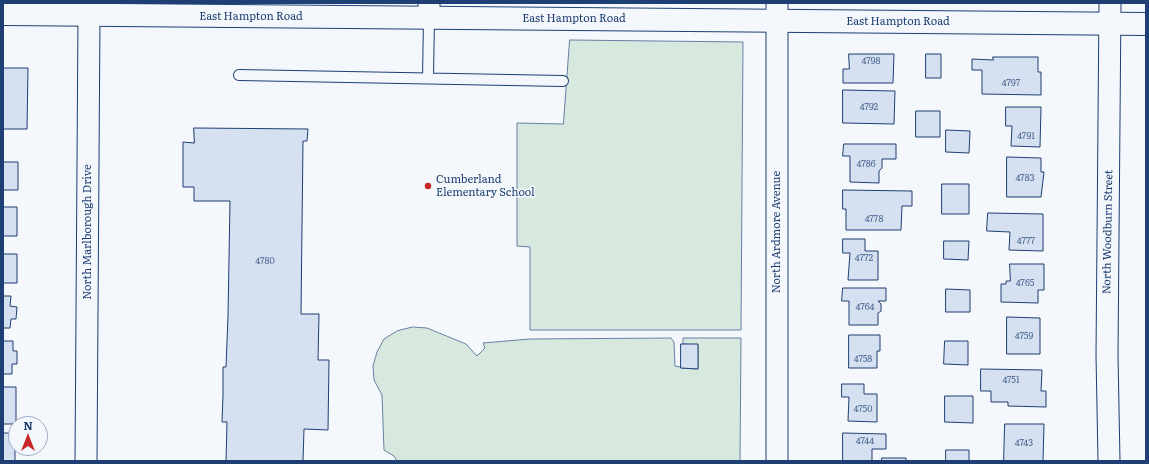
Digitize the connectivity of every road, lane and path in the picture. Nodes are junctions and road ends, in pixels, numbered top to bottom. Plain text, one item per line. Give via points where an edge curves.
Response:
1 (1110, 3) edge
2 (89, 9) edge
3 (429, 11) edge
4 (776, 12) edge
5 (3, 14) edge
6 (1109, 24) junction
7 (1146, 24) edge
8 (239, 75) dead end
9 (428, 78) junction
10 (563, 81) dead end
11 (86, 461) edge
12 (777, 461) edge
13 (1109, 461) edge

1 - 6 street, North Woodburn Street
2 - 3 main road, East Hampton Road
2 - 5 main road, East Hampton Road
2 - 11 street, North Marlborough Drive
3 - 4 main road, East Hampton Road
3 - 9 lane
4 - 6 main road, East Hampton Road
4 - 12 street, North Ardmore Avenue
6 - 7 main road, East Hampton Road
6 - 13 street, North Woodburn Street via 1106,355
8 - 9 lane
9 - 10 lane

